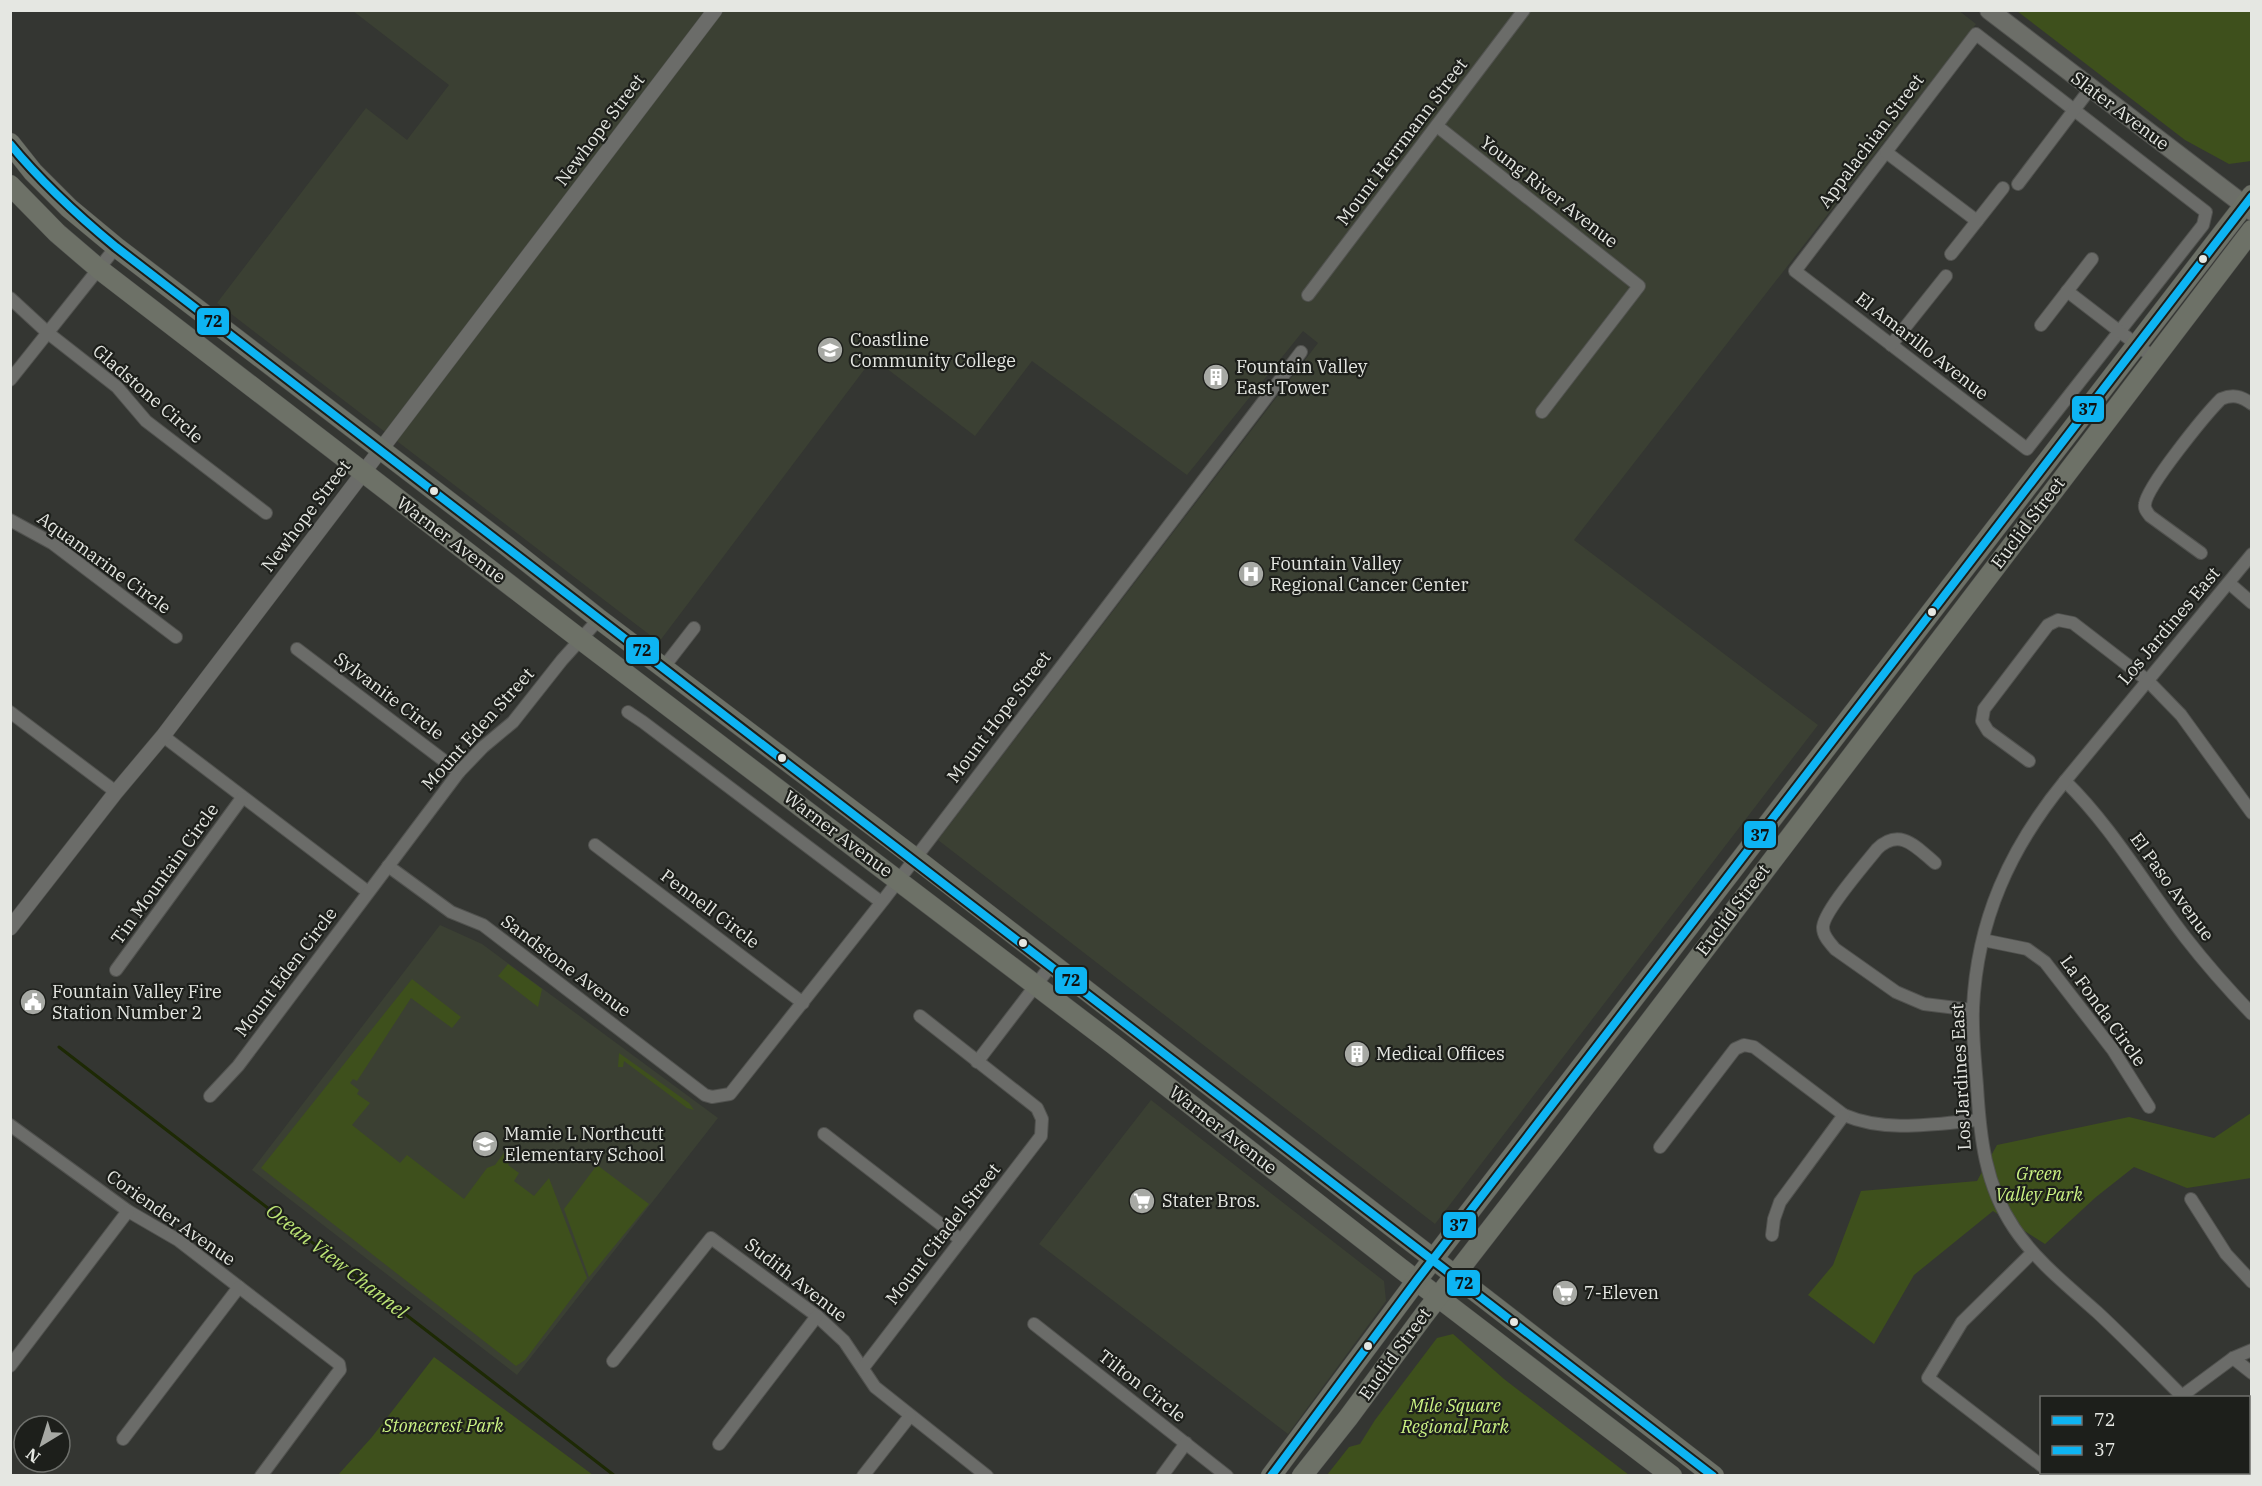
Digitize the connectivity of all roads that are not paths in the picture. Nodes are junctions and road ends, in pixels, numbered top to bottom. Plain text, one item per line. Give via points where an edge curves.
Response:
1 (715, 10) edge
2 (1524, 10) edge
3 (1989, 10) edge
4 (2090, 89) junction
5 (2075, 109) junction
6 (1437, 126) junction
7 (10, 143) edge
8 (1886, 152) junction
9 (10, 182) edge
10 (2018, 184) dead end
11 (2002, 188) dead end
12 (2249, 204) edge
13 (69, 208) junction
14 (1977, 221) junction
15 (2252, 230) edge
16 (116, 247) junction
17 (1951, 254) dead end
18 (2092, 259) dead end
19 (99, 269) junction
20 (1795, 271) joint
21 (1946, 276) dead end
22 (2067, 291) junction
23 (1308, 295) dead end
24 (10, 298) edge
25 (2041, 325) dead end
26 (2120, 331) junction
27 (48, 333) junction
28 (2136, 344) junction
29 (1892, 345) junction
30 (1301, 352) dead end
31 (2154, 358) junction
32 (10, 380) edge
33 (2252, 405) edge
34 (1542, 412) dead end
35 (381, 449) junction
36 (364, 473) junction
37 (2029, 484) junction
38 (2047, 498) junction
39 (266, 513) dead end
40 (10, 520) edge
41 (2201, 554) dead end
42 (2252, 554) edge
43 (2229, 583) junction
44 (2252, 603) edge
45 (599, 619) junction
46 (694, 628) dead end
47 (176, 637) dead end
48 (580, 639) junction
49 (297, 649) dead end
50 (663, 668) junction
51 (2147, 680) junction
52 (10, 712) edge
53 (628, 712) dead end
54 (163, 736) junction
55 (2028, 761) dead end
56 (459, 772) junction
57 (2065, 781) junction
58 (116, 792) junction
59 (242, 798) junction
60 (2252, 813) edge
61 (595, 845) dead end
62 (915, 858) junction
63 (1935, 863) dead end
64 (388, 866) junction
65 (898, 879) junction
66 (368, 892) junction
67 (881, 902) junction
68 (10, 928) edge
69 (1983, 940) junction
70 (1052, 964) junction
71 (116, 970) dead end
72 (1035, 985) junction
73 (803, 1003) junction
74 (1973, 1010) junction
75 (2252, 1014) edge
76 (920, 1016) dead end
77 (1113, 1044) junction
78 (977, 1062) junction
79 (1185, 1066) junction
80 (210, 1096) dead end
81 (721, 1097) joint
82 (2149, 1107) dead end
83 (1844, 1115) junction
84 (1979, 1120) junction
85 (11, 1126) edge
86 (824, 1134) dead end
87 (1660, 1147) dead end
88 (2191, 1199) dead end
89 (128, 1211) junction
90 (1772, 1235) dead end
91 (961, 1240) junction
92 (2032, 1253) junction
93 (1433, 1259) junction
94 (1454, 1274) junction
95 (1417, 1280) junction
96 (2252, 1282) edge
97 (239, 1287) junction
98 (1438, 1296) junction
99 (817, 1316) junction
100 (1034, 1324) dead end
101 (2252, 1350) edge
102 (2233, 1359) junction
103 (612, 1361) dead end
104 (10, 1366) edge
105 (862, 1368) junction
106 (2252, 1373) edge
107 (2180, 1396) edge
108 (910, 1416) junction
109 (123, 1439) dead end
110 (1186, 1443) junction
111 (719, 1444) dead end
112 (2040, 1464) edge
113 (261, 1476) edge
114 (863, 1476) edge
115 (987, 1476) edge
116 (1162, 1476) edge
117 (1227, 1476) edge
118 (1271, 1476) edge
119 (1302, 1476) edge
120 (1672, 1476) edge
121 (1714, 1476) edge

1 - 35 street, Newhope Street
2 - 6 street, Mount Herrmann Street
3 - 4 main road, Slater Avenue
4 - 5 street
4 - 12 main road, Slater Avenue
5 - 8 street, Appalachian Street via 1976,34
5 - 10 street
5 - 26 street via 2206,212 2204,225
6 - 23 street, Mount Herrmann Street
6 - 34 street, Young River Avenue via 1639,286
7 - 13 main road, Warner Avenue
8 - 14 street
8 - 20 street, Appalachian Street
9 - 13 main road via 52,212
9 - 19 main road, Warner Avenue via 44,220
11 - 14 street
12 - 28 main road, Euclid Street
13 - 16 main road, Warner Avenue
14 - 17 street
15 - 31 main road, Euclid Street
16 - 19 street
16 - 35 main road, Warner Avenue
18 - 22 street
19 - 27 street
19 - 36 main road, Warner Avenue
20 - 29 street, El Amarillo Avenue
21 - 29 street
22 - 25 street
22 - 26 street
24 - 27 street, Gladstone Circle
26 - 28 street
26 - 29 street, El Amarillo Avenue via 2027,449
27 - 32 street
27 - 39 street, Gladstone Circle via 117,387 146,421
28 - 31 street
28 - 37 main road, Euclid Street
30 - 62 street, Mount Hope Street
31 - 38 main road, Euclid Street
33 - 41 street via 2239,396 2221,399 2145,502 2150,516
35 - 36 street, Newhope Street
35 - 45 main road, Warner Avenue
36 - 48 main road, Warner Avenue
36 - 54 street, Newhope Street
37 - 38 street
37 - 93 main road, Euclid Street
38 - 94 main road, Euclid Street
40 - 47 street, Aquamarine Circle via 52,543
42 - 43 street, Los Jardines East
43 - 44 street
43 - 51 street, Los Jardines East
45 - 48 street, Mount Eden Street
45 - 50 main road, Warner Avenue
46 - 50 street
48 - 56 street, Mount Eden Street via 513,722
48 - 65 main road, Warner Avenue
49 - 56 street, Sylvanite Circle
50 - 62 main road, Warner Avenue
51 - 55 street via 2073,623 2058,620 2048,625 1984,709 1982,721 1988,731
51 - 57 street, Los Jardines East
51 - 60 street via 2181,715
52 - 58 street
53 - 67 street, Warner Avenue
54 - 58 street, Newhope Street
54 - 59 street
56 - 64 street, Mount Eden Street
57 - 69 street, Los Jardines East via 2038,813 2015,851 1991,908
57 - 75 street, El Paso Avenue via 2090,805 2186,938
58 - 68 street, Newhope Street
59 - 66 street
59 - 71 street, Tin Mountain Circle
61 - 73 street, Pennell Circle
62 - 65 street, Mount Hope Street
62 - 70 main road, Warner Avenue
63 - 74 street via 1903,839 1885,841 1827,914 1823,930 1835,949 1896,992 1924,1004
64 - 66 street, Mount Eden Circle
64 - 81 street, Sandstone Avenue via 452,912 483,925 705,1095
65 - 67 street, Mount Hope Street
65 - 72 main road, Warner Avenue
66 - 80 street, Mount Eden Circle via 238,1066
67 - 73 street, Mount Hope Street
69 - 74 street, Los Jardines East
69 - 82 street, La Fonda Circle via 2027,950 2045,962 2113,1050
70 - 72 street
70 - 79 main road, Warner Avenue
72 - 77 main road, Warner Avenue
72 - 78 street
73 - 81 street, Mount Hope Street via 736,1090
74 - 84 street, Los Jardines East
76 - 78 street
77 - 79 main road via 1133,1048 1164,1069 1173,1071
77 - 95 main road, Warner Avenue
78 - 91 street, Mount Citadel Street via 1037,1108 1042,1119 1041,1136
79 - 93 main road, Warner Avenue
83 - 84 street via 1860,1122 1899,1126
83 - 87 street via 1754,1047 1744,1045 1735,1048
83 - 90 street via 1780,1202
84 - 92 street, Los Jardines East via 1984,1158 2000,1205
85 - 89 street, Coriender Avenue
86 - 91 street
88 - 96 street via 2226,1254
89 - 97 street, Coriender Avenue via 178,1240
89 - 104 street
91 - 105 street, Mount Citadel Street
92 - 107 street, Los Jardines East via 2118,1331
92 - 112 street via 1962,1322 1928,1378
93 - 94 main road, Warner Avenue
93 - 95 main road, Euclid Street
94 - 98 main road, Euclid Street
94 - 121 main road, Warner Avenue
95 - 98 main road, Warner Avenue
95 - 118 main road, Euclid Street
97 - 109 street
97 - 113 street, Coriender Avenue via 339,1364 340,1370
98 - 119 main road, Euclid Street
98 - 120 main road, Warner Avenue
99 - 103 street, Sudith Avenue via 711,1238
99 - 105 street, Sudith Avenue via 844,1341
99 - 111 street
100 - 110 street, Tilton Circle
101 - 102 street
102 - 106 street
102 - 107 street
105 - 108 street, Sudith Avenue via 875,1387
108 - 114 street
108 - 115 street, Sudith Avenue
110 - 116 street
110 - 117 street, Tilton Circle

